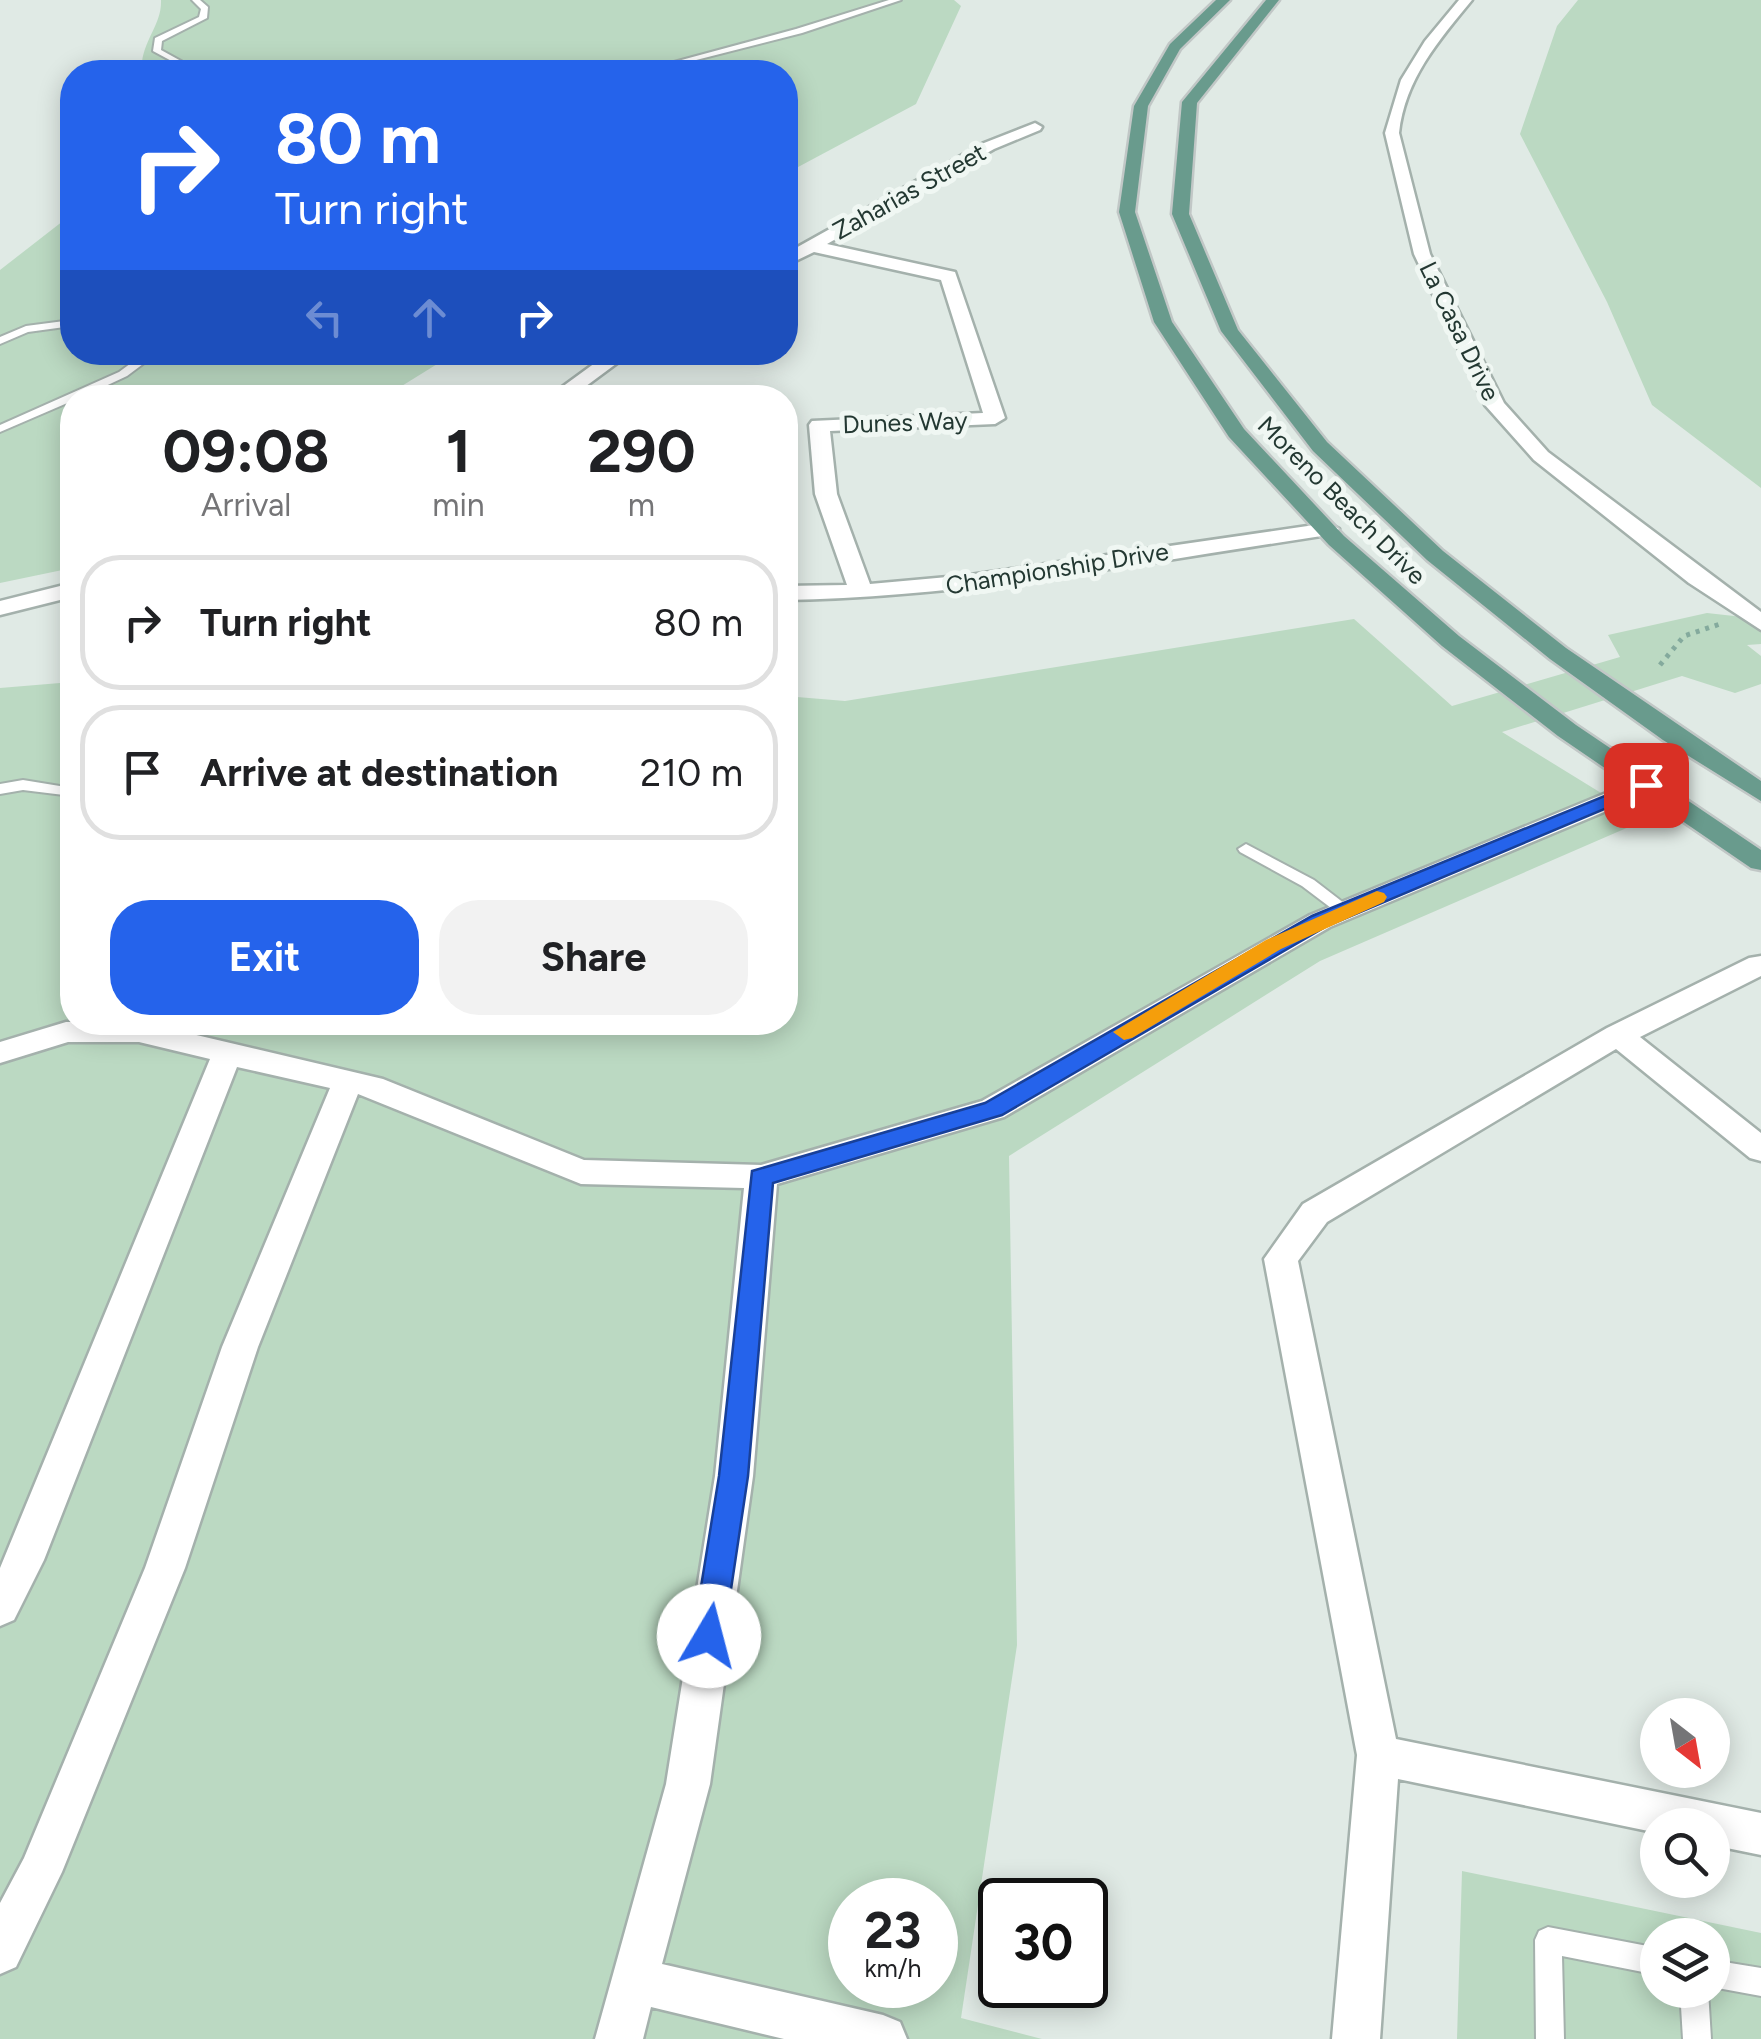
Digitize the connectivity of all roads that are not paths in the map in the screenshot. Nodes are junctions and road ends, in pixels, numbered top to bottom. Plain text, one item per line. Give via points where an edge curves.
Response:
1 (196, 0) edge
2 (897, 0) edge
3 (1224, 0) edge
4 (1273, 0) edge
5 (1466, 0) edge
6 (174, 60) edge
7 (688, 60) edge
8 (1035, 127) dead end
9 (812, 246) junction
10 (798, 254) edge
11 (60, 324) edge
12 (0, 340) edge
13 (136, 365) edge
14 (604, 365) edge
15 (99, 385) edge
16 (575, 385) edge
17 (60, 403) edge
18 (0, 430) edge
19 (1394, 521) junction
20 (1328, 529) junction
21 (861, 592) junction
22 (60, 593) edge
23 (798, 593) edge
24 (0, 608) edge
25 (1761, 623) edge
26 (1646, 785) junction
27 (0, 789) edge
28 (60, 791) edge
29 (1761, 793) edge
30 (1246, 849) dead end
31 (1761, 862) edge
32 (1345, 910) junction
33 (1759, 965) edge
34 (60, 1035) edge
35 (152, 1035) edge
36 (1618, 1035) junction
37 (0, 1053) edge
38 (231, 1054) junction
39 (348, 1081) junction
40 (1761, 1150) edge
41 (761, 1177) junction
42 (0, 1608) edge
43 (1378, 1754) junction
44 (1761, 1834) edge
45 (0, 1951) edge
46 (1640, 1958) edge
47 (1730, 1976) edge
48 (634, 1980) junction
49 (1761, 1982) edge
50 (1695, 2008) edge
51 (618, 2039) edge
52 (883, 2039) edge
53 (1356, 2039) edge
54 (1550, 2039) edge
55 (1697, 2039) edge

1 - 6 lane via 206,9 203,18 158,40 157,51
2 - 7 lane
3 - 20 main road, Moreno Beach Drive via 1168,54 1131,128 1124,170 1130,228 1138,266 1180,356 1230,427
4 - 19 main road, Moreno Beach Drive via 1214,58 1195,93 1182,131 1178,187 1186,235 1242,351 1292,417
5 - 25 street, La Casa Drive via 1427,47 1392,115 1435,286 1514,430
8 - 9 street, Zaharias Street
9 - 10 street, Zaharias Street
9 - 21 street, Dunes Way via 948,276 995,418 818,425 826,494
11 - 12 lane via 26,328
13 - 15 lane
14 - 16 street
17 - 18 lane
19 - 20 main road
19 - 29 main road, Moreno Beach Drive via 1508,619
20 - 21 street, Championship Drive
20 - 26 main road, Moreno Beach Drive via 1434,628
21 - 23 street, Championship Drive
22 - 24 street
26 - 31 main road, Moreno Beach Drive
26 - 32 street
27 - 28 lane
30 - 32 lane
32 - 41 street via 1273,944 994,1109
33 - 36 street
34 - 37 street
35 - 38 street
36 - 40 street
36 - 43 street via 1314,1213 1280,1259
38 - 39 street
38 - 42 street
39 - 41 street via 581,1172
39 - 45 street via 240,1346 165,1568 40,1872
41 - 48 street via 734,1476 688,1784
43 - 44 street
43 - 53 street
46 - 54 lane via 1548,1940
47 - 49 lane
48 - 51 street
48 - 52 street
50 - 55 lane

